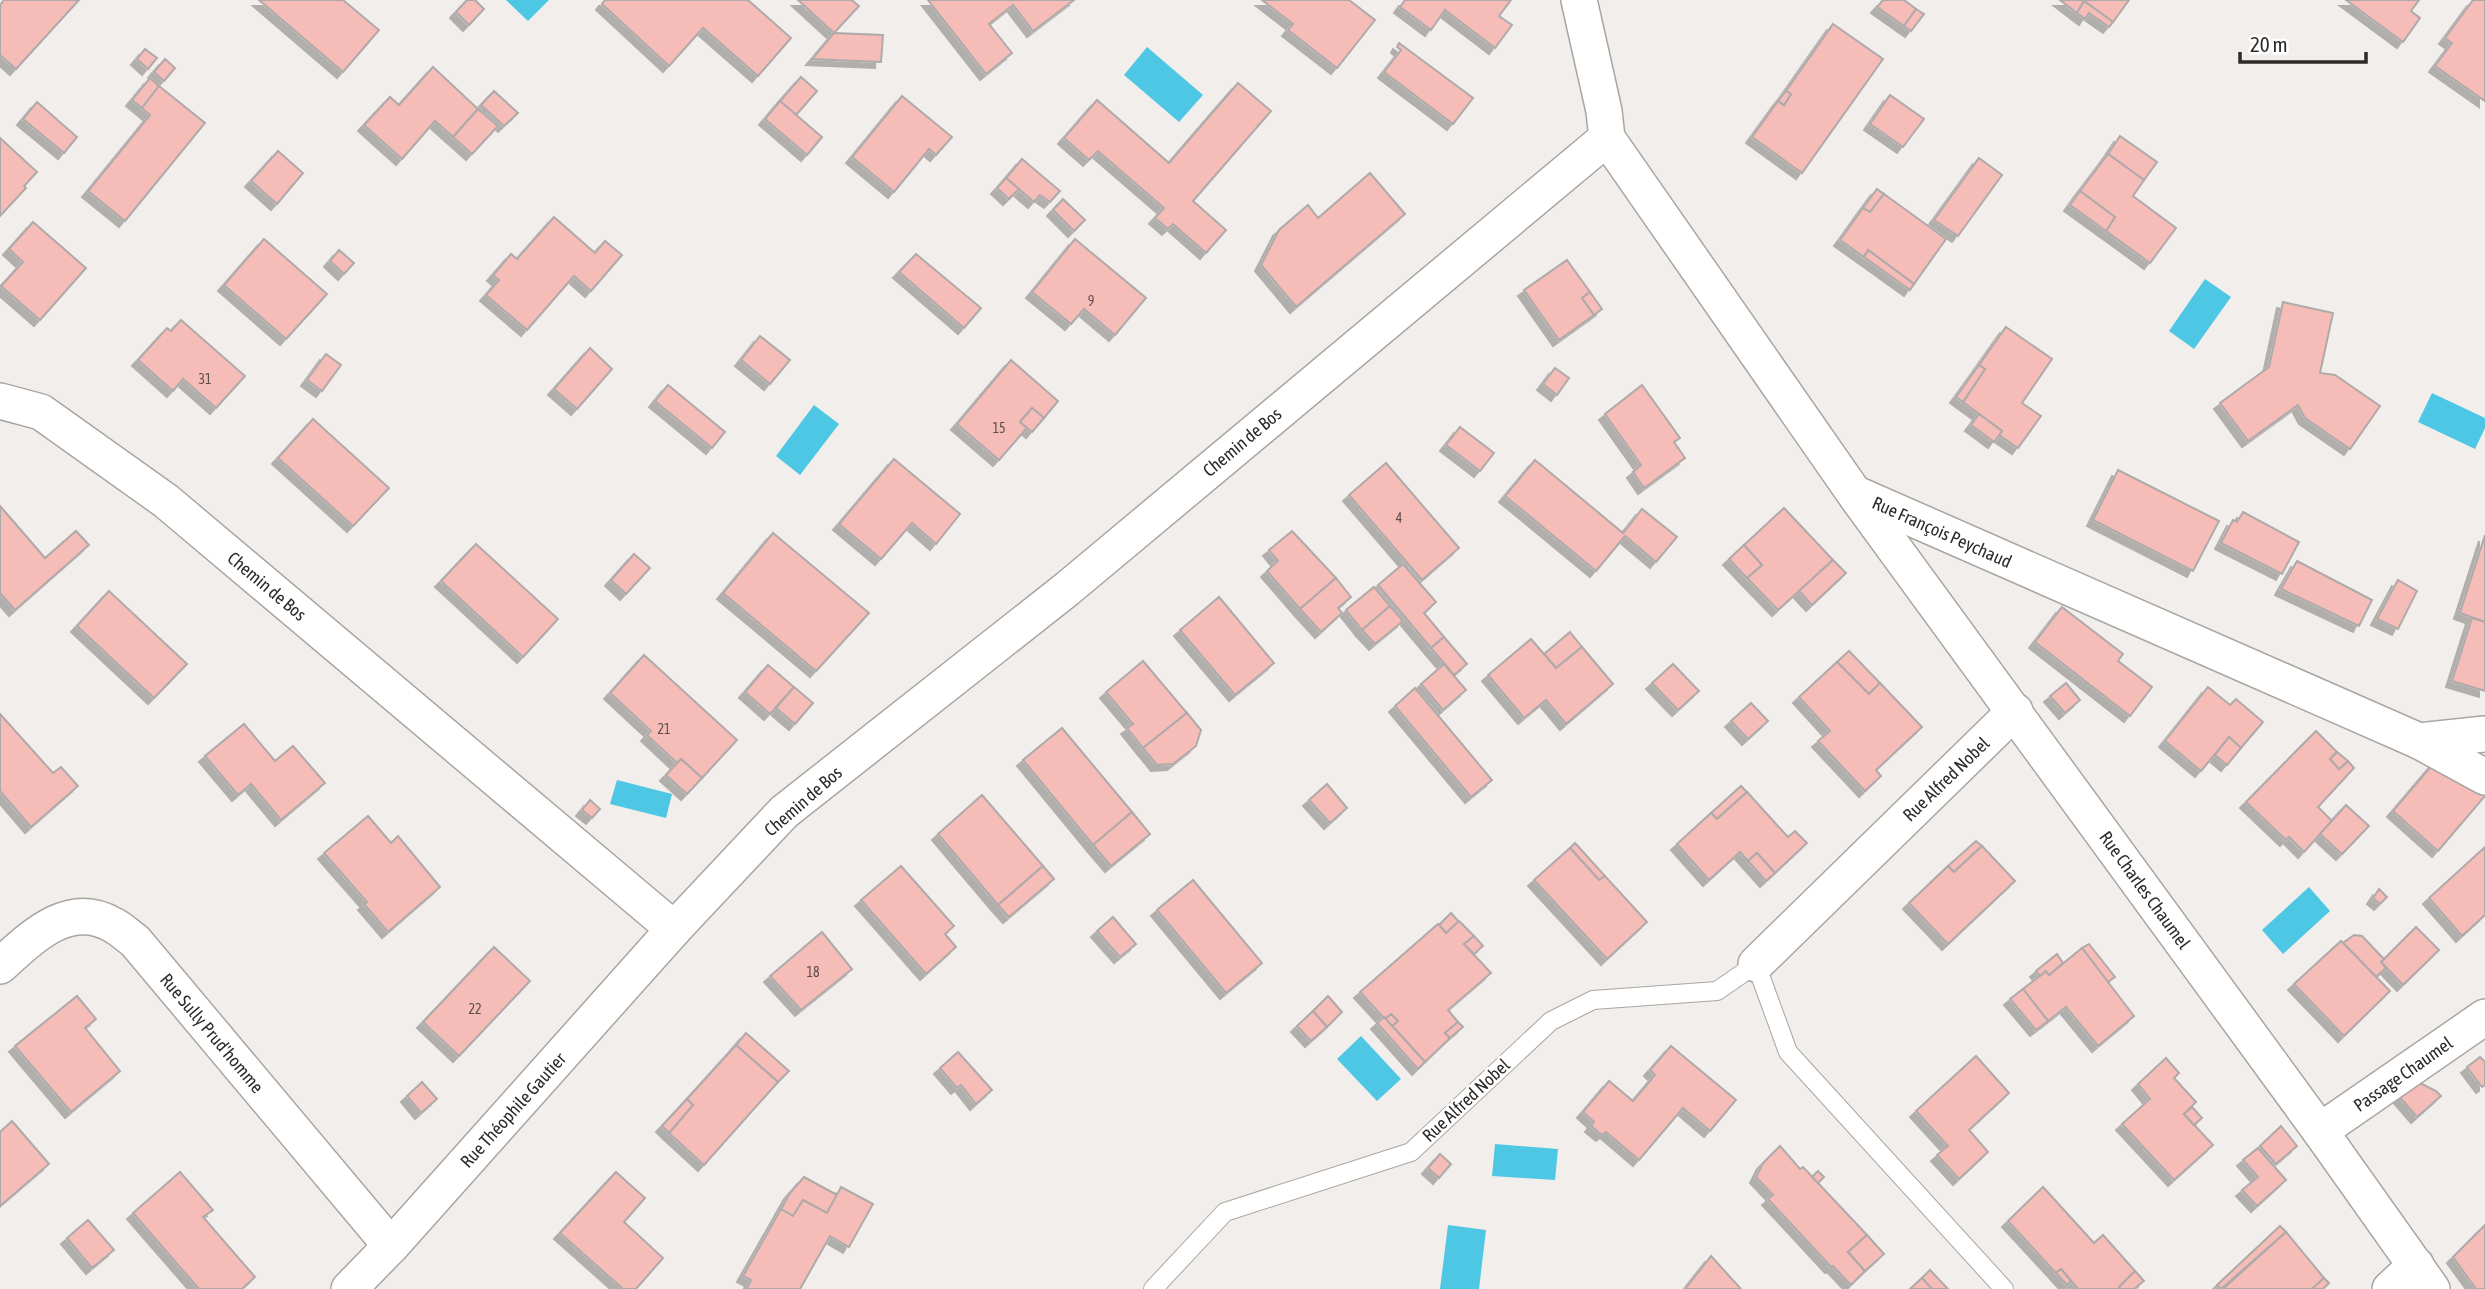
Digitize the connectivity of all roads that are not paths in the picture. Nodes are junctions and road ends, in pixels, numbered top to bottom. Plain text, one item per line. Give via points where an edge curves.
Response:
1 (1579, 0) edge
2 (1607, 138) junction
3 (0, 401) edge
4 (1854, 494) junction
5 (2015, 711) junction
6 (2485, 734) edge
7 (2419, 741) junction
8 (2485, 777) edge
9 (674, 929) junction
10 (1756, 964) junction
11 (0, 966) edge
12 (2485, 1017) edge
13 (2320, 1131) junction
14 (391, 1247) junction
15 (2424, 1277) edge
16 (353, 1288) edge
17 (1153, 1289) edge
18 (2004, 1289) edge
19 (2390, 1289) edge

1 - 2 street, Rue François Peychaud
2 - 4 street, Rue François Peychaud
2 - 9 street, Chemin de Bos via 1067,589 784,812
3 - 9 street, Chemin de Bos via 41,412 166,501
4 - 5 street, Rue Charles Chaumel
4 - 7 street, Rue François Peychaud
5 - 10 street, Rue Alfred Nobel
5 - 13 street, Rue Charles Chaumel
6 - 7 street, Rue François Peychaud
7 - 8 street
9 - 14 street, Rue Théophile Gautier
10 - 17 lane, Rue Alfred Nobel via 1717,990 1593,1000 1551,1021 1411,1153 1225,1212
10 - 18 lane via 1788,1052
11 - 14 street, Rue Sully Prud'homme via 43,928 80,916 111,923 135,941
12 - 13 street, Passage Chaumel
13 - 15 street, Rue Charles Chaumel
14 - 16 street, Rue Théophile Gautier
15 - 19 street

